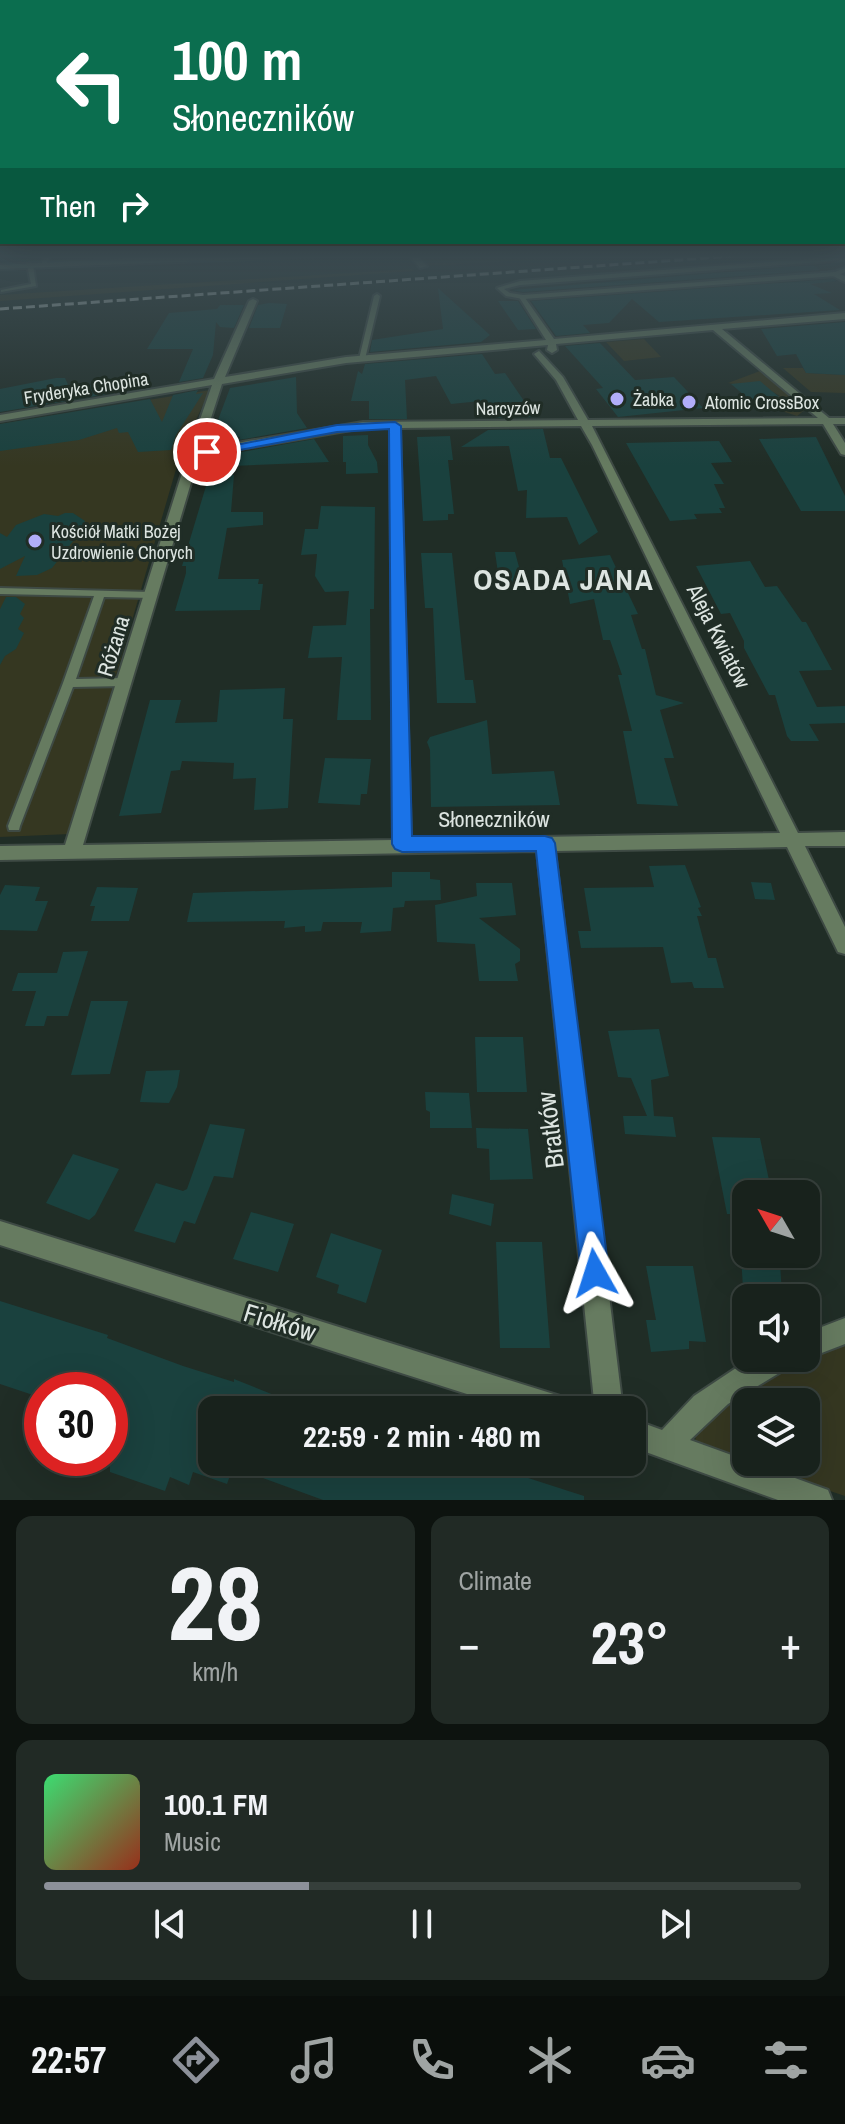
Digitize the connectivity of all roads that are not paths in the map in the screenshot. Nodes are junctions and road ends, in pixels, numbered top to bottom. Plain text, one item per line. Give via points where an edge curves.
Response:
1 (242, 326) edge
2 (370, 326) edge
3 (542, 326) edge
4 (746, 326) edge
5 (716, 329) junction
6 (552, 342) junction
7 (514, 346) junction
8 (539, 354) junction
9 (362, 359) junction
10 (218, 382) junction
11 (0, 418) edge
12 (825, 419) junction
13 (845, 421) edge
14 (584, 423) junction
15 (395, 426) junction
16 (845, 452) edge
17 (193, 454) junction
18 (0, 591) edge
19 (100, 593) junction
20 (151, 595) junction
21 (125, 682) junction
22 (69, 683) junction
23 (14, 826) dead end
24 (793, 839) junction
25 (845, 839) edge
26 (545, 843) junction
27 (402, 844) junction
28 (72, 851) junction
29 (0, 853) edge
30 (845, 946) edge
31 (0, 1233) edge
32 (845, 1331) edge
33 (820, 1341) edge
34 (751, 1372) edge
35 (516, 1396) edge
36 (607, 1396) edge
37 (646, 1438) edge
38 (668, 1445) junction
39 (818, 1500) edge

1 - 10 street, Różana
2 - 9 lane
3 - 6 street
4 - 5 street, Fryderyka Chopina
5 - 6 street, Fryderyka Chopina
5 - 12 street
6 - 7 street, Fryderyka Chopina
6 - 8 street via 552,349
7 - 8 street
7 - 9 street, Fryderyka Chopina
8 - 14 street, Aleja Kwiatów
9 - 10 street, Fryderyka Chopina
10 - 11 street, Fryderyka Chopina
10 - 17 street, Różana
12 - 13 street, Narcyzów
12 - 14 street, Narcyzów
12 - 16 street
14 - 15 street, Narcyzów
14 - 24 street, Aleja Kwiatów
15 - 17 street, Narcyzów via 337,428
15 - 27 street
17 - 20 street, Różana
18 - 19 lane
19 - 20 lane
19 - 22 lane
20 - 21 street, Różana
21 - 22 lane
21 - 28 street, Różana
22 - 23 lane
24 - 25 street, Słoneczników
24 - 26 street, Słoneczników
24 - 30 street, Aleja Kwiatów
26 - 27 street, Słoneczników
26 - 36 street, Bratków
27 - 28 street, Słoneczników
28 - 29 street, Słoneczników
31 - 35 street, Fiołków
32 - 33 street
34 - 38 street via 688,1416
37 - 38 street
38 - 39 street

